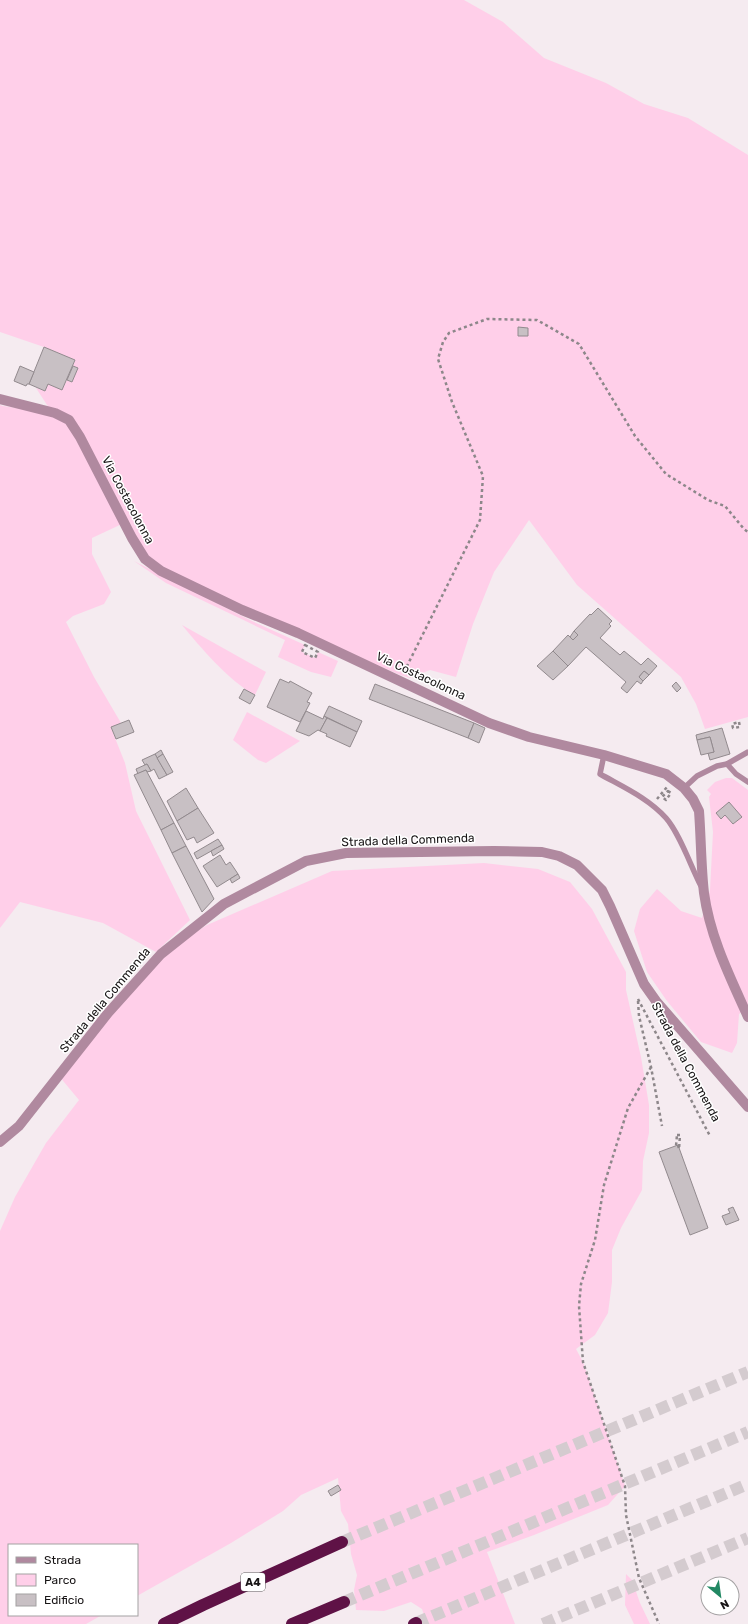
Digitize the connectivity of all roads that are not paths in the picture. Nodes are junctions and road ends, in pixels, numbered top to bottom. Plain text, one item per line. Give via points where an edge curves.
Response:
1 (0, 399) edge
2 (748, 752) edge
3 (604, 755) junction
4 (727, 764) junction
5 (748, 782) edge
6 (684, 788) junction
7 (704, 893) junction
8 (748, 1017) edge
9 (748, 1107) edge
10 (0, 1142) edge
11 (342, 1542) tunnel mouth
12 (344, 1602) tunnel mouth
13 (164, 1624) edge
14 (292, 1624) edge

1 - 3 street, Via Costacolonna via 55,413 69,420 132,538 145,559 161,571 489,723 529,737
2 - 4 lane
3 - 6 street, Via Costacolonna via 666,774
3 - 7 lane via 600,774 639,795 667,818
4 - 5 lane
4 - 6 lane via 697,776
6 - 7 street, Via Costacolonna via 699,810
7 - 8 street, Via Costacolonna via 718,949
9 - 10 street, Strada della Commenda via 656,1001 644,984 602,890 577,865 559,856 542,852 346,853 306,861 224,904 161,954 108,1013 19,1126
11 - 13 highway, A4
12 - 14 highway

